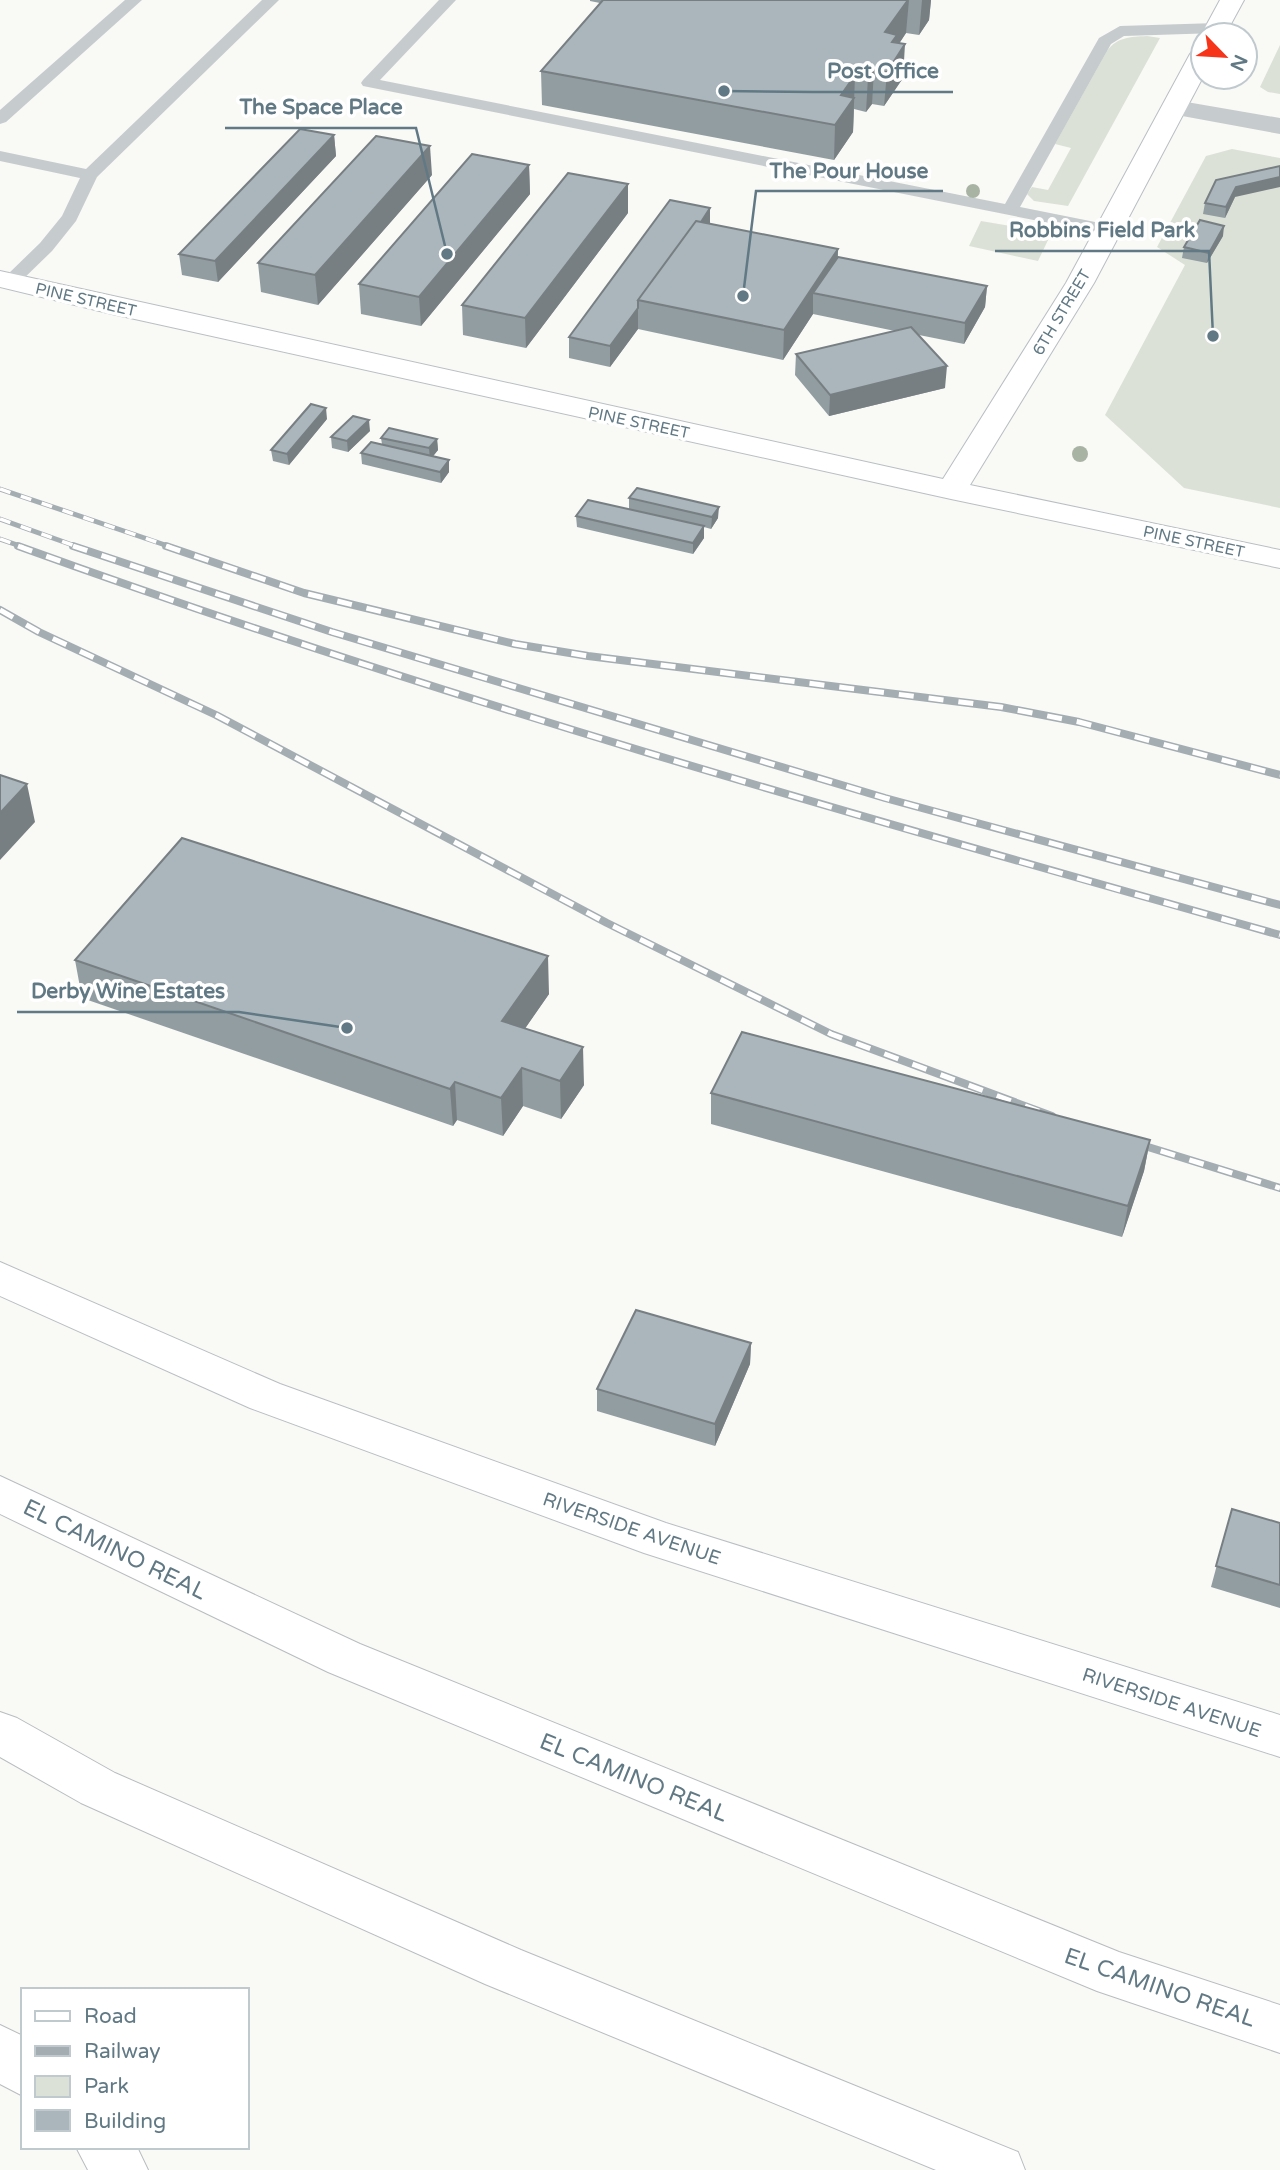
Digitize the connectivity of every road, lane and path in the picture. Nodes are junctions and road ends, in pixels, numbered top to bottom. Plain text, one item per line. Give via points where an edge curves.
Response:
1 (134, 0) edge
2 (271, 0) edge
3 (448, 0) edge
4 (1232, 0) edge
5 (1221, 21) edge
6 (1189, 32) edge
7 (1189, 81) edge
8 (1175, 108) junction
9 (0, 119) edge
10 (1280, 126) edge
11 (0, 156) edge
12 (90, 175) junction
13 (1010, 210) junction
14 (1109, 230) junction
15 (5, 280) edge
16 (950, 490) junction
17 (1280, 559) edge
18 (0, 1278) edge
19 (0, 1494) edge
20 (0, 1733) edge
21 (1280, 1736) edge
22 (1280, 2029) edge
23 (0, 2049) edge
24 (21, 2069) edge
25 (104, 2149) edge
26 (122, 2170) edge
27 (999, 2170) edge

1 - 9 lane
2 - 12 lane
3 - 13 lane via 369,83
4 - 5 main road
6 - 13 lane via 1120,31 1105,41
7 - 8 main road, 6TH STREET
8 - 10 street
8 - 14 main road, 6TH STREET
11 - 12 lane
12 - 15 lane via 70,217 46,247
13 - 14 lane
14 - 16 main road, 6TH STREET
15 - 16 main road, PINE STREET
16 - 17 main road, PINE STREET
18 - 21 main road, RIVERSIDE AVENUE via 265,1396 660,1540
19 - 22 main road, EL CAMINO REAL via 344,1658 1115,1974
20 - 27 main road via 98,1788 502,1967
23 - 24 main road
25 - 26 main road

